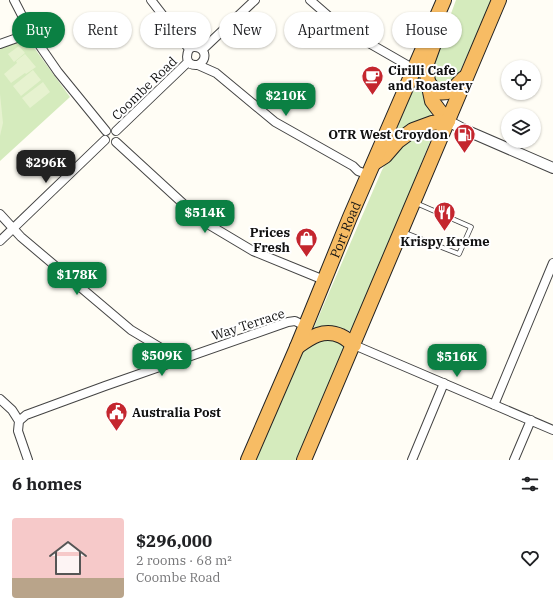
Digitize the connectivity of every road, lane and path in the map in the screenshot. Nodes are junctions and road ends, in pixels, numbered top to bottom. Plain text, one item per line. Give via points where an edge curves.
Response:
1 (14, 0) edge
2 (151, 0) edge
3 (255, 0) edge
4 (310, 0) edge
5 (444, 0) edge
6 (500, 0) edge
7 (20, 12) edge
8 (439, 12) edge
9 (12, 40) edge
10 (0, 44) edge
11 (41, 48) edge
12 (423, 48) edge
13 (432, 48) edge
14 (189, 49) junction
15 (202, 50) junction
16 (188, 62) junction
17 (198, 65) junction
18 (414, 69) junction
19 (468, 75) junction
20 (428, 82) junction
21 (448, 121) junction
22 (106, 131) junction
23 (116, 131) junction
24 (105, 140) junction
25 (116, 142) junction
26 (553, 168) edge
27 (371, 169) junction
28 (414, 202) junction
29 (0, 214) edge
30 (14, 229) junction
31 (401, 232) junction
32 (0, 241) edge
33 (553, 263) edge
34 (324, 280) junction
35 (305, 326) junction
36 (354, 345) junction
37 (297, 347) junction
38 (175, 362) junction
39 (444, 383) junction
40 (0, 399) edge
41 (494, 405) junction
42 (531, 420) junction
43 (19, 421) junction
44 (553, 430) edge
45 (28, 460) edge
46 (248, 460) edge
47 (304, 460) edge
48 (412, 460) edge
49 (514, 460) edge

1 - 7 street
2 - 14 street
3 - 15 street
4 - 18 street via 341,27
5 - 8 highway, Port Road
6 - 19 highway
9 - 10 street
11 - 22 street
12 - 18 highway, Port Road
13 - 20 highway via 426,66
14 - 15 street via 196,47
14 - 16 street
15 - 17 street via 204,58
16 - 17 street
16 - 23 street, Coombe Road
17 - 27 street via 216,73 275,122 358,171
18 - 27 highway, Port Road
19 - 20 highway via 453,90 442,93 436,92
19 - 21 highway
20 - 21 highway via 432,101
21 - 26 street
21 - 27 highway via 432,123 413,130 398,141
21 - 28 highway
22 - 23 street via 110,128
22 - 24 street
23 - 25 street
24 - 25 street via 108,143
24 - 30 street
25 - 34 street via 201,220 253,251
27 - 34 highway, Port Road
28 - 31 highway
28 - 31 lane via 471,227 459,254
29 - 30 street
30 - 32 street
30 - 38 street via 131,330 171,354
31 - 36 highway
33 - 41 street
34 - 35 highway, Port Road
35 - 37 highway, Port Road
35 - 38 street, Way Terrace via 295,321 288,322
36 - 37 highway via 340,335 328,333 313,336
36 - 39 street
36 - 47 highway
37 - 46 highway, Port Road
38 - 43 street, Way Terrace via 26,415
39 - 41 street
39 - 48 street
40 - 43 street
41 - 42 street
42 - 44 street
42 - 49 street
43 - 45 street via 18,431

